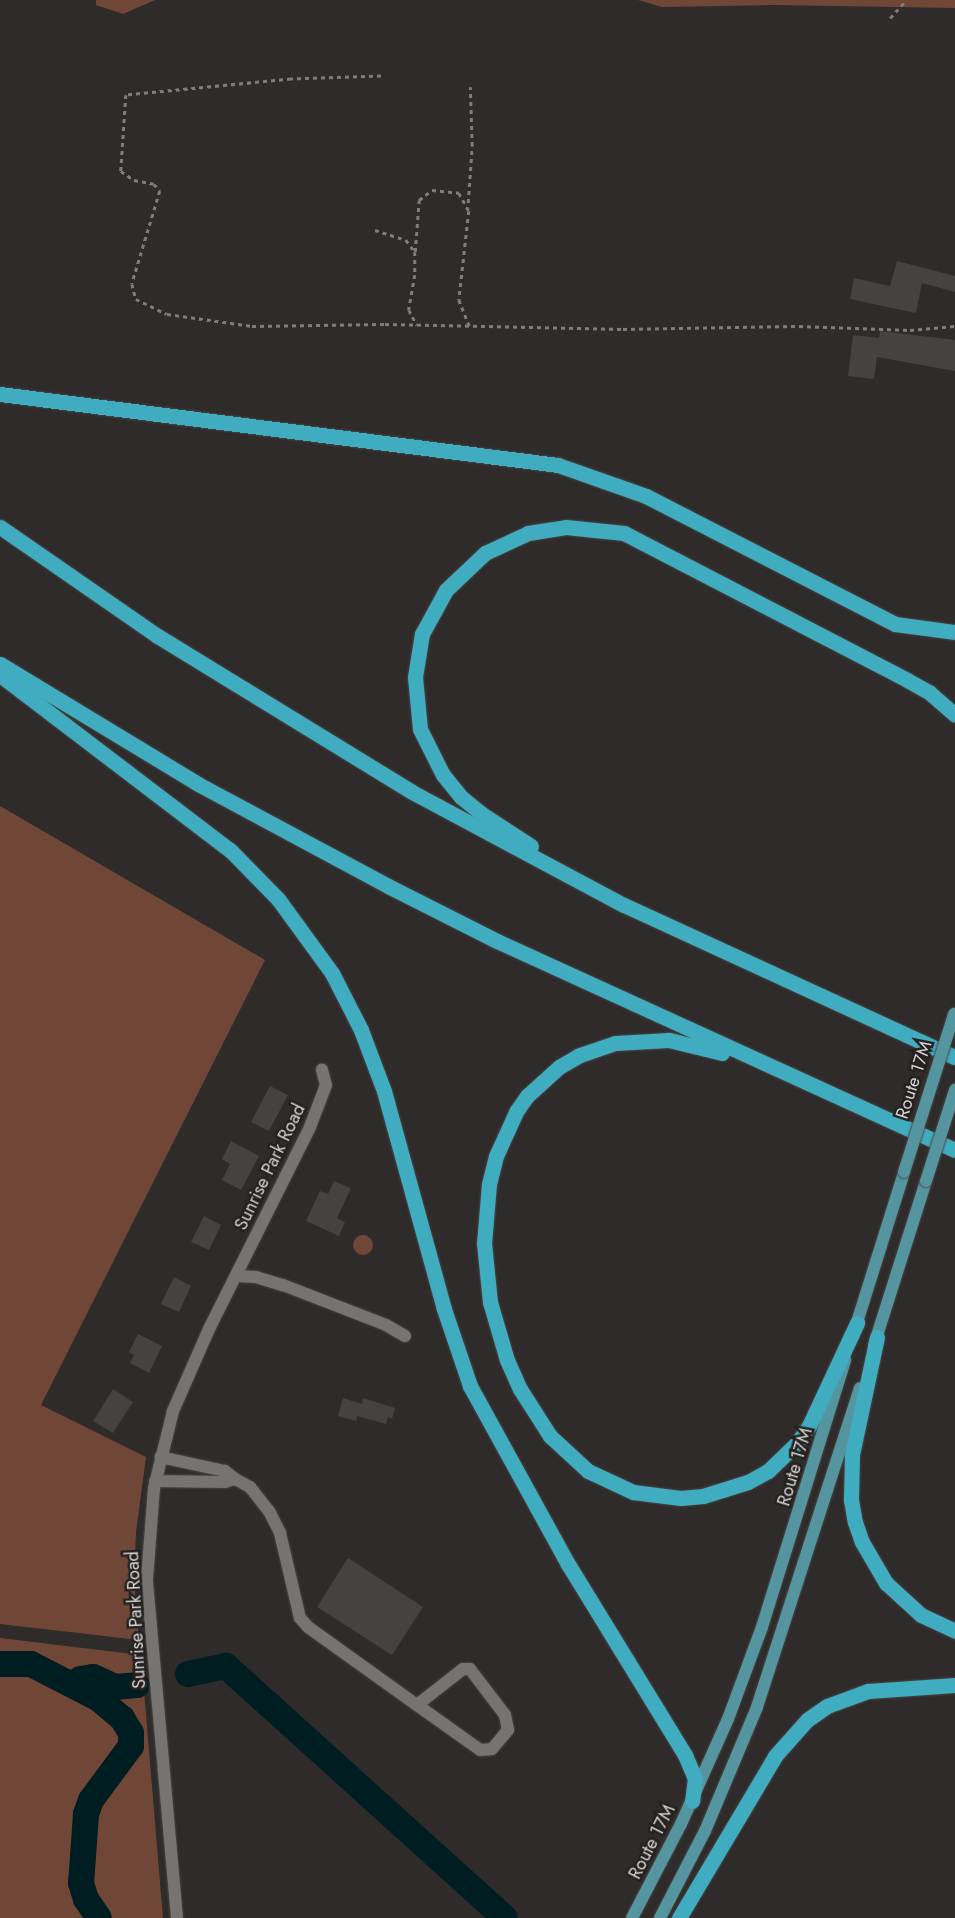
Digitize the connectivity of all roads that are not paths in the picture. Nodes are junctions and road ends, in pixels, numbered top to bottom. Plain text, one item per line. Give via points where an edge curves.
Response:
1 (0, 394) edge
2 (0, 527) edge
3 (955, 632) edge
4 (0, 664) edge
5 (0, 675) edge
6 (955, 715) edge
7 (606, 894) junction
8 (955, 1013) edge
9 (955, 1058) edge
10 (322, 1070) dead end
11 (792, 1075) junction
12 (955, 1090) edge
13 (955, 1150) edge
14 (236, 1276) junction
15 (857, 1323) junction
16 (405, 1336) dead end
17 (876, 1337) junction
18 (160, 1457) junction
19 (235, 1479) junction
20 (155, 1480) junction
21 (955, 1631) edge
22 (955, 1685) edge
23 (417, 1705) junction
24 (692, 1801) junction
25 (177, 1918) edge
26 (632, 1918) edge
27 (660, 1918) edge
28 (678, 1918) edge

1 - 3 highway via 558,465 646,496 895,624
2 - 7 highway via 156,635 291,721 412,792
4 - 11 highway via 198,784 388,886 497,941
5 - 24 highway via 230,850 284,906 332,973 361,1030 384,1091 444,1309 470,1386 568,1564 685,1755 695,1778
6 - 7 highway via 930,693 907,680 624,533 566,527 528,533 499,545 474,561 453,581 427,623 416,660 416,704 420,729 434,760 461,797
7 - 9 highway
8 - 15 main road, Route 17M, bridge
10 - 14 street, Sunrise Park Road via 326,1084 310,1127
11 - 13 highway
11 - 15 highway via 695,1044 668,1040 615,1043 578,1056 559,1068 532,1091 516,1112 496,1156 485,1213 486,1272 492,1310 507,1360 520,1389 550,1436 567,1454 588,1471 634,1492 681,1498 727,1491 748,1482 784,1457 809,1426
12 - 17 main road, bridge
14 - 16 street via 256,1276 283,1285 386,1325
14 - 18 street, Sunrise Park Road via 189,1372
15 - 24 main road, Route 17M via 762,1627 728,1719
17 - 21 highway via 852,1455 851,1500 855,1522 862,1542 886,1583 921,1615
17 - 27 main road via 757,1707 705,1830
18 - 19 street via 225,1471
18 - 20 street, Sunrise Park Road
19 - 20 street via 225,1482
19 - 23 street via 260,1497 280,1533 300,1618
20 - 25 street, Sunrise Park Road via 147,1579
22 - 28 highway via 868,1690 827,1706 807,1720 775,1756
23 - 23 street via 480,1750 492,1750 508,1730 505,1714 470,1669 463,1668
24 - 26 main road, Route 17M

